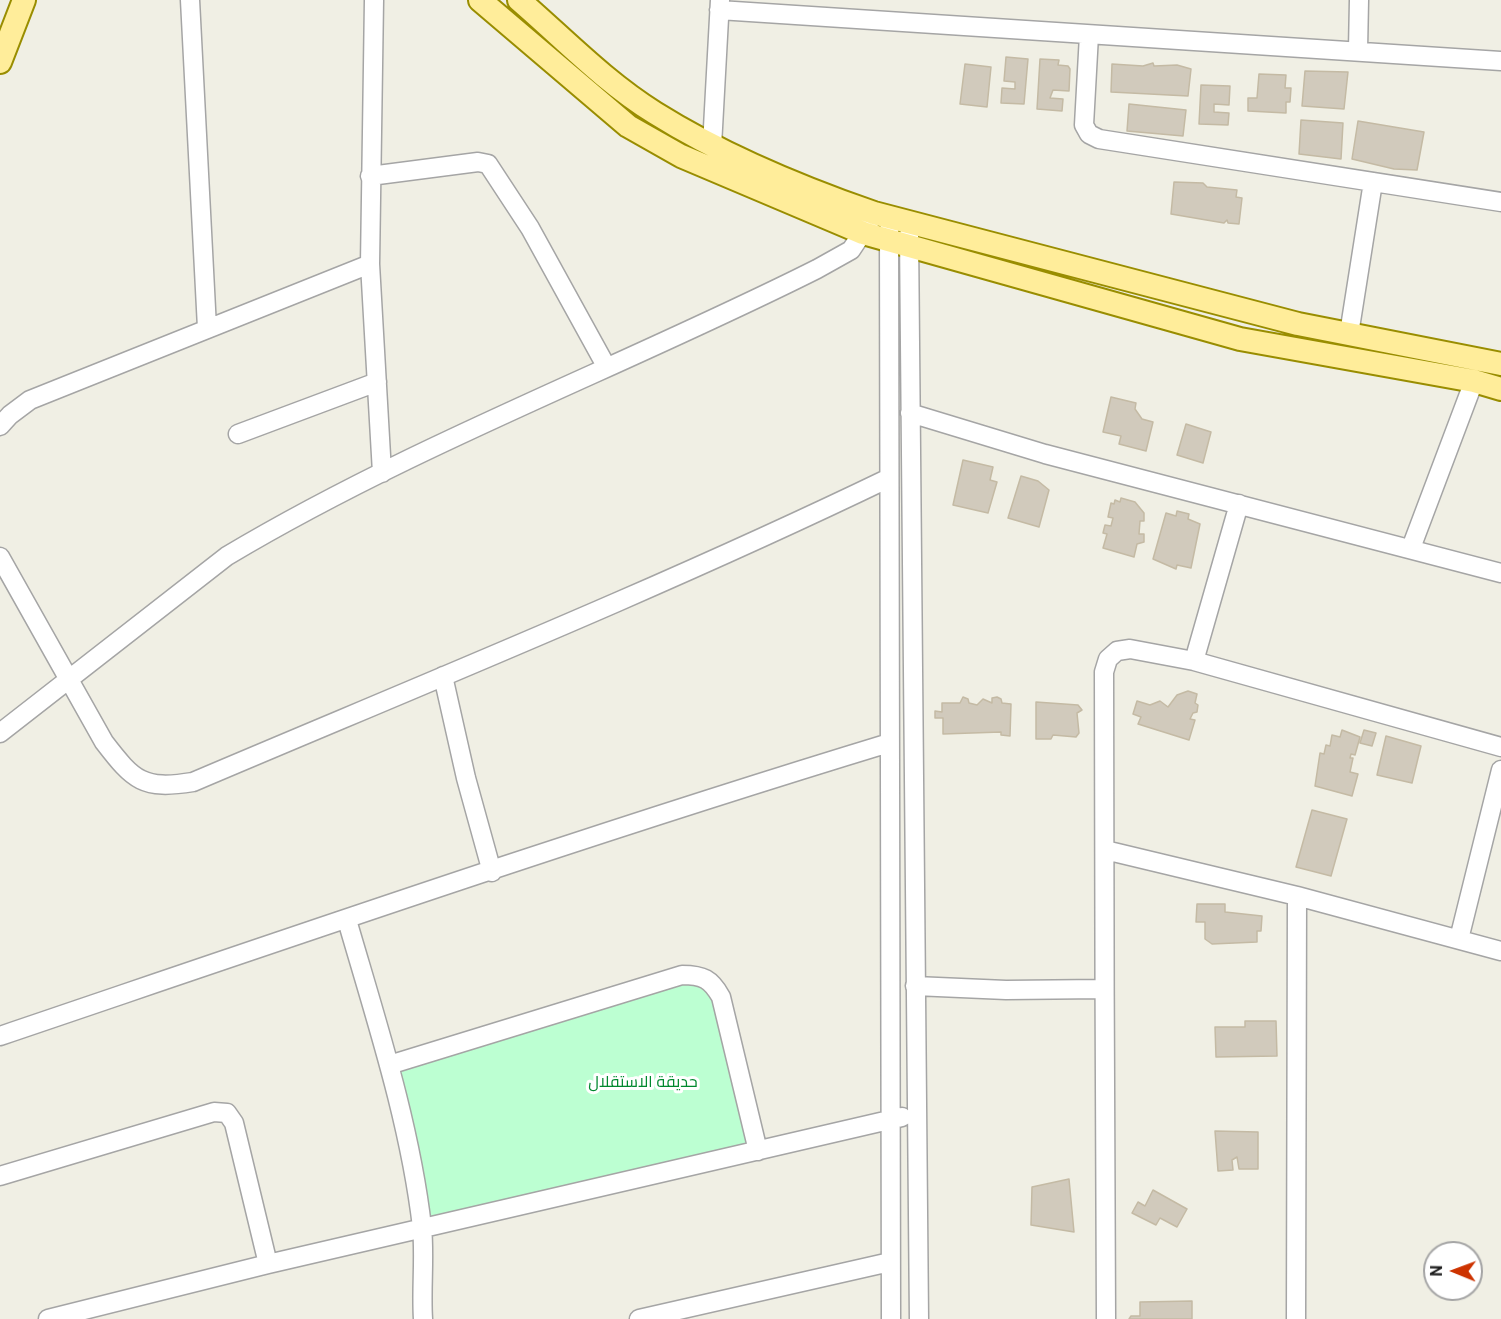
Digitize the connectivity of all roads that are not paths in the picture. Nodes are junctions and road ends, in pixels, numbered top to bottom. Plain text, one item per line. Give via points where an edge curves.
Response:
1 (24, 0) edge
2 (190, 0) edge
3 (374, 0) edge
4 (480, 0) edge
5 (519, 0) edge
6 (1359, 0) edge
7 (720, 5) edge
8 (1089, 35) junction
9 (1358, 50) junction
10 (1501, 61) edge
11 (0, 62) edge
12 (712, 146) junction
13 (370, 176) junction
14 (1373, 182) junction
15 (1501, 202) edge
16 (891, 217) junction
17 (863, 233) junction
18 (899, 243) junction
19 (370, 264) junction
20 (207, 328) junction
21 (1349, 334) junction
22 (1501, 364) edge
23 (606, 366) junction
24 (1474, 381) junction
25 (377, 382) junction
26 (1501, 389) edge
27 (909, 413) junction
28 (0, 426) edge
29 (238, 434) dead end
30 (382, 473) junction
31 (889, 478) junction
32 (1239, 504) junction
33 (1411, 548) junction
34 (0, 557) edge
35 (1501, 573) edge
36 (1194, 661) junction
37 (443, 676) junction
38 (67, 679) junction
39 (0, 733) edge
40 (889, 743) junction
41 (1501, 747) edge
42 (1501, 770) edge
43 (1105, 850) junction
44 (492, 872) junction
45 (1297, 896) junction
46 (347, 920) junction
47 (1458, 939) junction
48 (1501, 951) edge
49 (915, 986) junction
50 (1102, 989) junction
51 (0, 1036) edge
52 (389, 1065) junction
53 (916, 1115) junction
54 (890, 1119) junction
55 (758, 1151) junction
56 (0, 1176) edge
57 (422, 1229) junction
58 (890, 1262) junction
59 (268, 1264) junction
60 (703, 1312) edge
61 (67, 1317) edge
62 (48, 1319) edge
63 (423, 1319) edge
64 (639, 1319) edge
65 (891, 1319) edge
66 (919, 1319) edge
67 (1106, 1319) edge
68 (1296, 1319) edge

1 - 11 main road
2 - 20 street
3 - 13 street
4 - 17 main road via 638,132 681,156
5 - 12 main road via 627,94
6 - 9 street
7 - 8 street
7 - 12 street
8 - 9 street
8 - 14 street via 1084,125 1089,134 1099,139
9 - 10 street
12 - 16 main road
13 - 19 street
13 - 23 street via 478,162 488,164 530,228
14 - 15 street
14 - 21 street
16 - 17 street
16 - 18 street
16 - 21 main road
17 - 18 main road
17 - 23 street via 851,250 817,269
18 - 24 main road via 1240,339
18 - 27 street
18 - 31 street
19 - 20 street
19 - 25 street
20 - 28 street via 30,400
21 - 22 main road
23 - 30 street
24 - 26 main road
24 - 33 street
25 - 29 street
25 - 30 street
27 - 32 street via 1045,454
27 - 49 street
30 - 38 street via 227,556
31 - 37 street via 756,542
31 - 40 street
32 - 33 street
32 - 36 street
33 - 35 street
34 - 38 street
36 - 41 street
36 - 43 street via 1130,649 1117,651 1108,659 1104,672
37 - 38 street via 193,782 169,786 143,783 123,766
37 - 44 street
38 - 39 street
40 - 44 street via 654,814
40 - 54 street
42 - 47 street
43 - 45 street
43 - 50 street
44 - 46 street
45 - 47 street
45 - 68 street
46 - 51 street
46 - 52 street
47 - 48 street
49 - 50 street
49 - 53 street
50 - 67 street
52 - 55 street via 682,975 700,975 713,983 721,998
52 - 57 street
53 - 54 street
53 - 66 street
54 - 55 street
54 - 58 street
55 - 57 street
56 - 59 street via 214,1112 227,1113 234,1123
57 - 59 street
57 - 63 street
58 - 60 street
58 - 65 street
59 - 61 street
60 - 64 street
61 - 62 street

